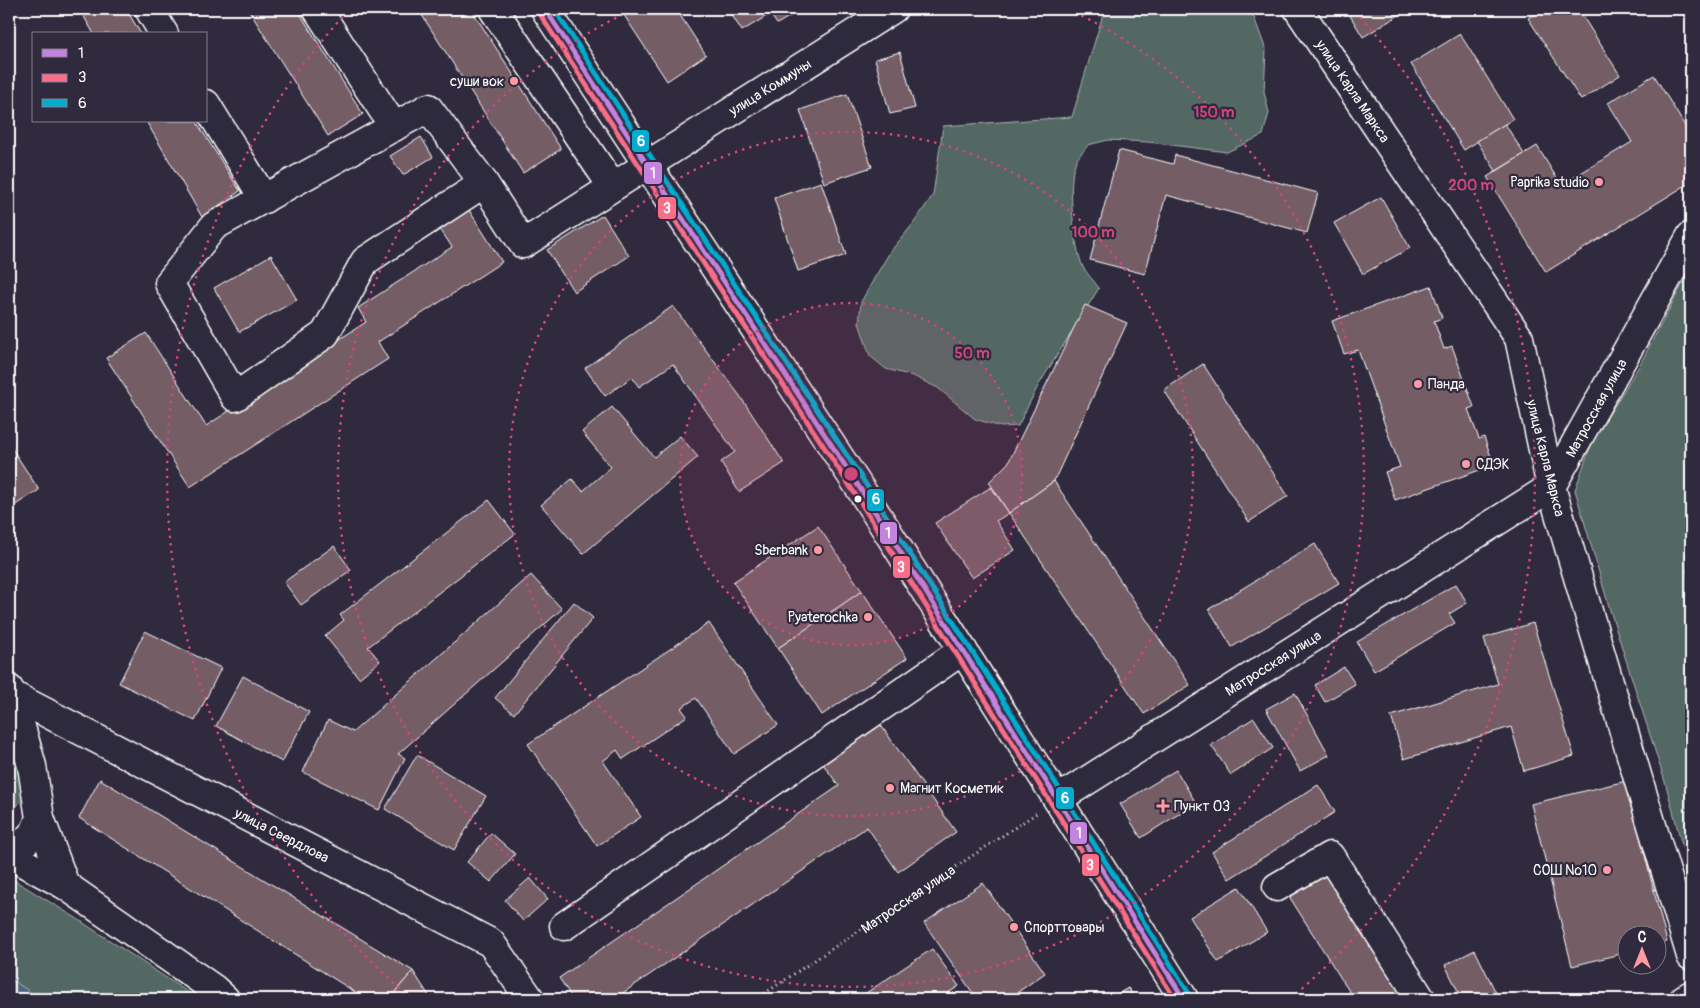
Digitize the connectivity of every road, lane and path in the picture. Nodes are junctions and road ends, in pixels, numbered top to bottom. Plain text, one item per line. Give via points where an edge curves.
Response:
1 (149, 9) edge
2 (317, 9) edge
3 (493, 9) edge
4 (545, 9) edge
5 (892, 9) edge
6 (1298, 9) edge
7 (163, 32) edge
8 (208, 107) edge
9 (394, 127) junction
10 (647, 164) junction
11 (484, 183) junction
12 (612, 186) junction
13 (264, 199) junction
14 (1691, 236) edge
15 (1552, 487) junction
16 (963, 650) junction
17 (10, 692) edge
18 (1058, 799) junction
19 (40, 818) junction
20 (9, 848) edge
21 (9, 855) edge
22 (65, 885) junction
23 (1277, 887) dead end
24 (564, 926) dead end
25 (1691, 956) edge
26 (1691, 995) edge
27 (225, 999) edge
28 (530, 999) edge
29 (756, 999) edge
30 (1184, 999) edge
31 (1421, 999) edge
32 (1684, 999) edge

1 - 7 street
2 - 9 street
3 - 12 street
4 - 10 street
5 - 10 street, улица Коммуны
6 - 15 street, улица Карла Маркса via 1519,338
8 - 13 street
9 - 11 street via 428,108
9 - 13 street
10 - 12 street, улица Коммуны
10 - 16 street
11 - 12 street, улица Коммуны via 522,244
11 - 13 street via 365,261 325,334 235,397 169,283 214,226
14 - 15 street, Матросская улица
15 - 18 street, Матросская улица
15 - 25 street, улица Карла Маркса
16 - 18 street
16 - 24 street
17 - 19 street via 32,766
17 - 28 street, улица Свердлова via 491,943
18 - 29 path, Матросская улица
18 - 30 street
19 - 20 street via 35,831 25,842
19 - 22 street
21 - 22 street
22 - 27 street
23 - 31 street via 1330,856
26 - 32 street

